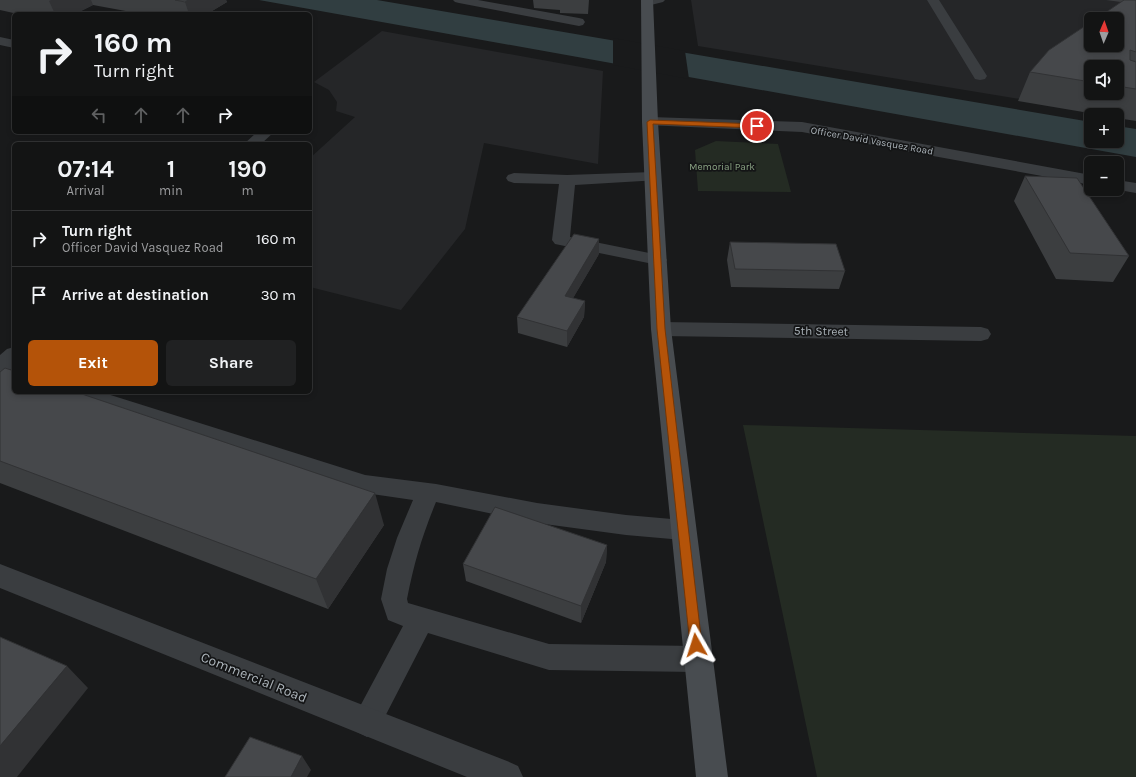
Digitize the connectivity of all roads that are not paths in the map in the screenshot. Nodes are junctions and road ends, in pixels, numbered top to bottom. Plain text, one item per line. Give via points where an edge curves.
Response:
1 (459, 0) edge
2 (933, 0) edge
3 (651, 1) edge
4 (579, 22) dead end
5 (0, 41) edge
6 (12, 44) edge
7 (980, 76) dead end
8 (650, 122) junction
9 (264, 134) edge
10 (254, 142) edge
11 (653, 177) junction
12 (514, 178) dead end
13 (1084, 179) edge
14 (567, 180) junction
15 (1124, 186) edge
16 (1136, 188) edge
17 (658, 260) junction
18 (661, 329) junction
19 (981, 334) dead end
20 (12, 356) edge
21 (0, 368) edge
22 (12, 372) edge
23 (82, 394) edge
24 (428, 493) junction
25 (683, 530) junction
26 (0, 576) edge
27 (422, 619) junction
28 (697, 659) junction
29 (367, 722) junction
30 (507, 777) edge
31 (712, 777) edge

1 - 4 lane
2 - 7 street
3 - 8 street via 648,33
5 - 6 street
8 - 11 street
8 - 13 street, Officer David Vasquez Road via 802,127
9 - 10 street
11 - 14 lane
11 - 17 street
12 - 14 lane
14 - 17 lane via 561,240
15 - 16 street
17 - 18 street
18 - 19 street, 5th Street
18 - 25 street
20 - 21 street
21 - 22 lane
23 - 24 lane via 365,484
24 - 25 lane via 538,513
24 - 27 lane via 410,538 394,598 397,612
25 - 28 street
26 - 29 street, Commercial Road
27 - 28 lane via 549,657
27 - 29 lane
28 - 31 street
29 - 30 street, Commercial Road

